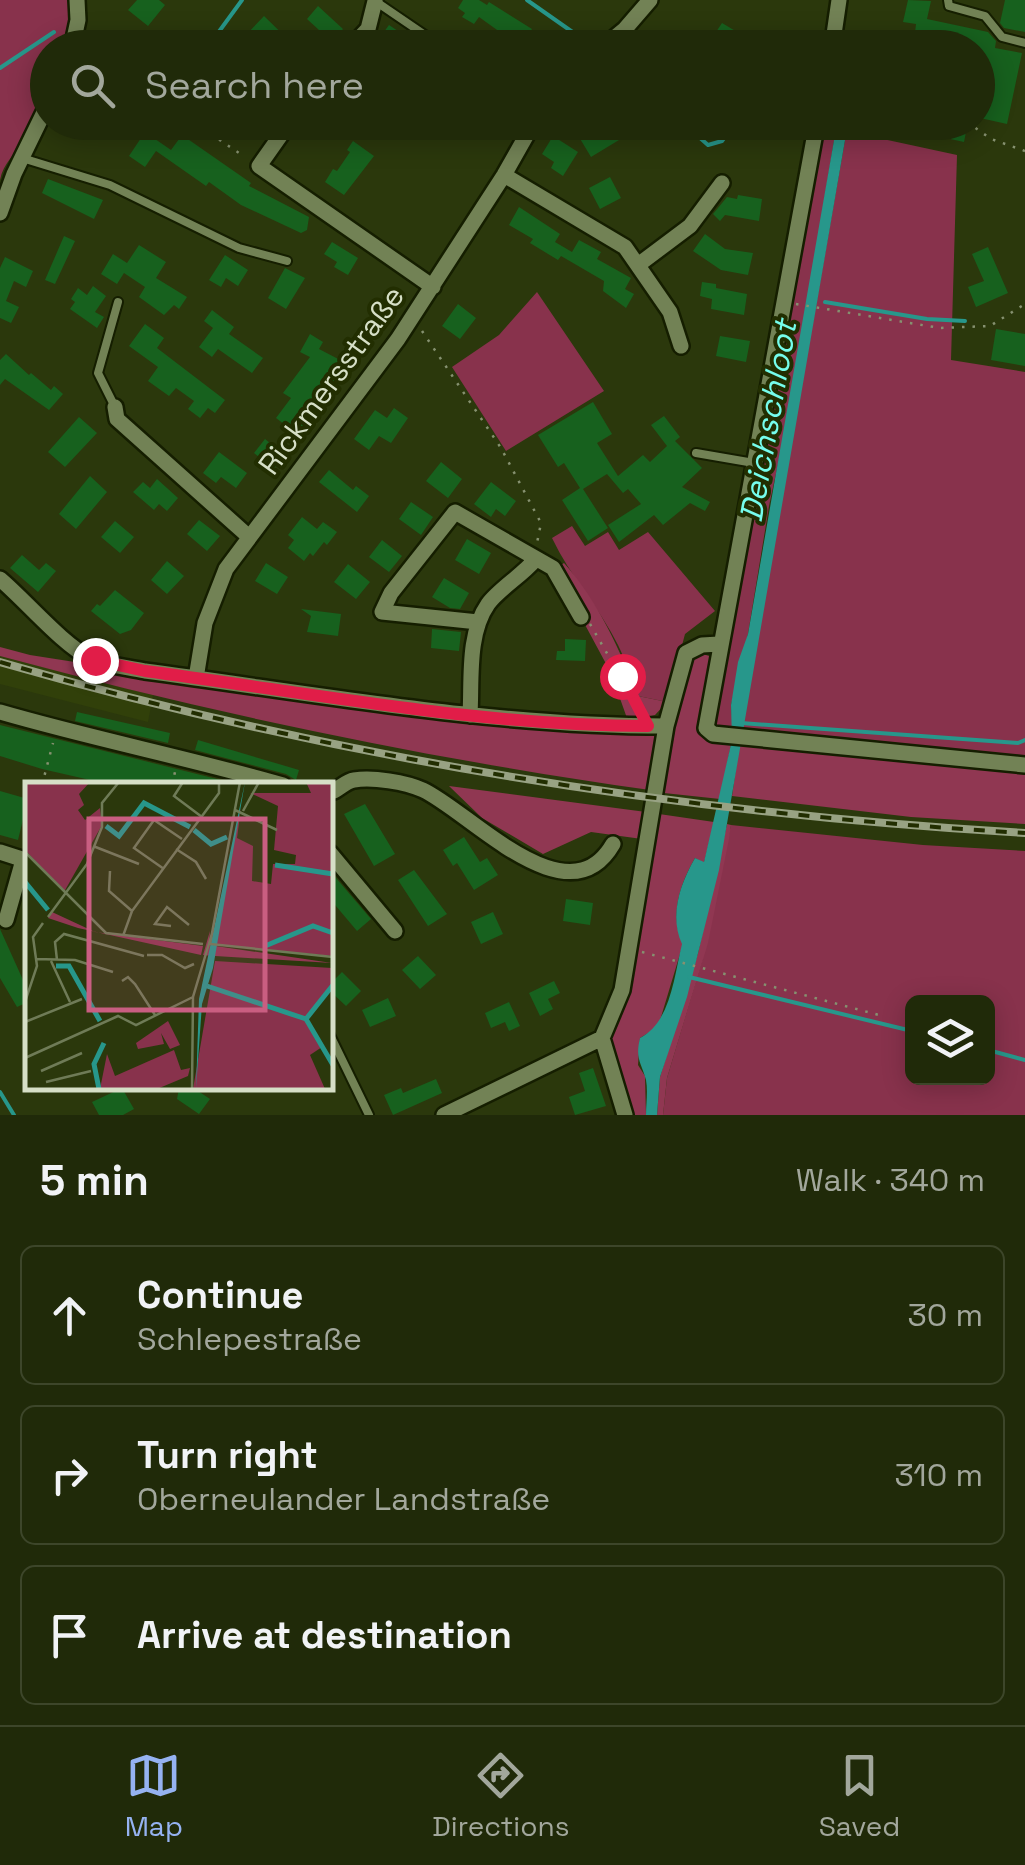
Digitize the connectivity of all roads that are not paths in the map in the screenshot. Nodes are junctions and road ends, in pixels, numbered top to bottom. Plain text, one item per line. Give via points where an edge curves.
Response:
1 (77, 0) edge
2 (375, 0) edge
3 (650, 0) edge
4 (840, 0) edge
5 (948, 0) edge
6 (76, 30) edge
7 (367, 30) edge
8 (418, 30) edge
9 (625, 30) edge
10 (835, 30) edge
11 (1025, 42) edge
12 (31, 140) edge
13 (277, 140) edge
14 (524, 140) edge
15 (814, 140) edge
16 (22, 158) junction
17 (504, 176) junction
18 (722, 183) dead end
19 (0, 213) edge
20 (287, 261) dead end
21 (638, 265) junction
22 (433, 287) junction
23 (118, 302) dead end
24 (681, 346) dead end
25 (115, 407) joint
26 (696, 453) dead end
27 (754, 463) junction
28 (248, 536) junction
29 (534, 560) junction
30 (0, 580) edge
31 (582, 617) road end
32 (478, 622) junction
33 (719, 644) junction
34 (196, 678) junction
35 (0, 712) edge
36 (470, 715) junction
37 (666, 726) junction
38 (1025, 765) edge
39 (272, 782) edge
40 (332, 793) edge
41 (613, 844) dead end
42 (0, 852) edge
43 (332, 855) edge
44 (25, 860) edge
45 (6, 920) dead end
46 (395, 931) dead end
47 (602, 1038) junction
48 (332, 1039) edge
49 (369, 1115) edge
50 (444, 1115) edge
51 (625, 1115) edge

1 - 6 street
2 - 7 street
2 - 8 lane
3 - 9 street
4 - 10 street
5 - 11 lane via 949,6 985,16 1002,37
12 - 16 street
13 - 22 street via 259,166
14 - 17 street, Rickmersstraße
15 - 27 street
16 - 19 street
16 - 20 lane via 110,186 239,248
17 - 21 street via 625,247
17 - 22 street, Rickmersstraße
18 - 21 street via 690,226
21 - 24 street via 670,312
22 - 28 street, Rickmersstraße
23 - 25 lane via 98,372
25 - 28 street via 117,418
26 - 27 lane
27 - 33 street
28 - 34 street, Rickmersstraße via 217,586
29 - 31 street via 552,568
29 - 32 street
29 - 32 street via 455,512 382,612
30 - 34 street via 95,660
32 - 36 street
33 - 37 street via 686,652
33 - 38 street via 706,728 714,734
34 - 36 street
35 - 39 street
36 - 37 street
37 - 47 street via 631,949
40 - 41 street via 351,780 422,789 532,863 556,870 590,866
42 - 44 street
43 - 46 street
44 - 45 street
47 - 50 street
47 - 51 street
48 - 49 lane

